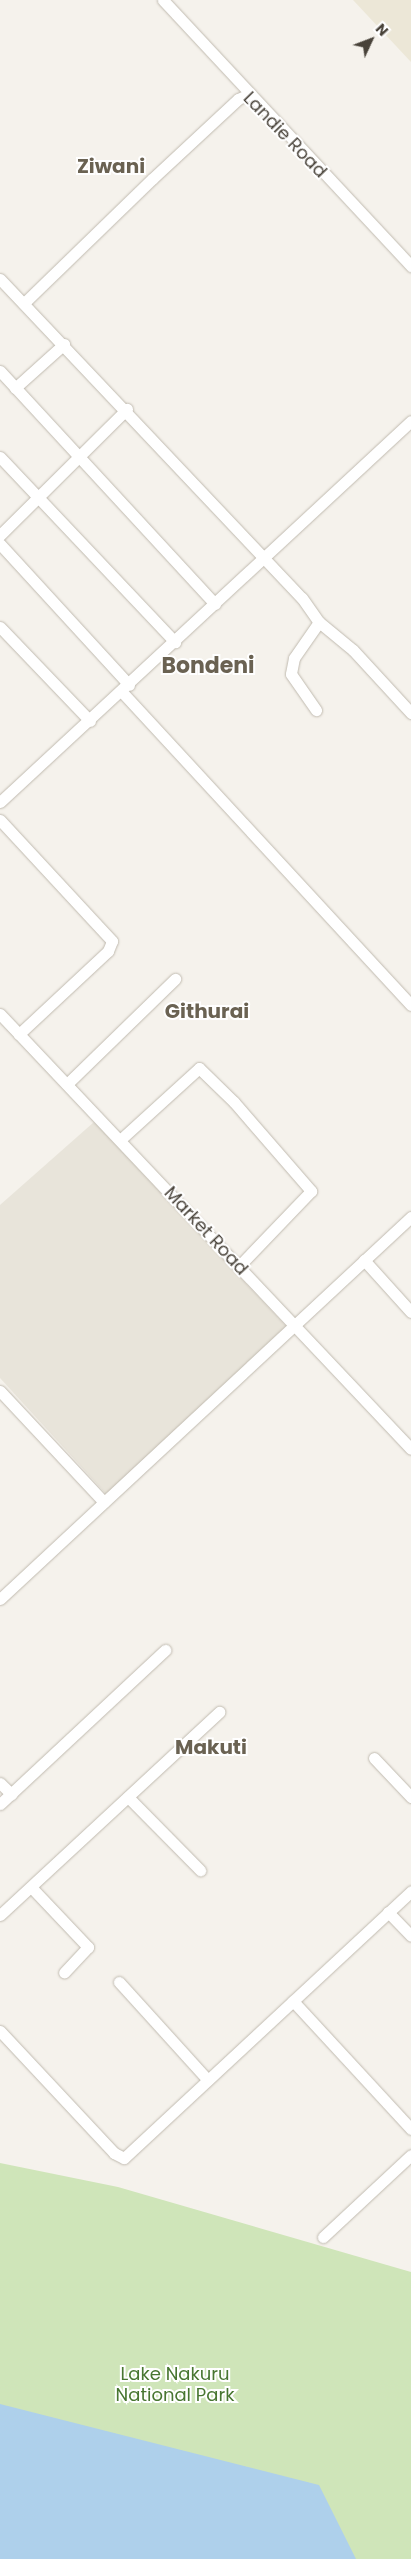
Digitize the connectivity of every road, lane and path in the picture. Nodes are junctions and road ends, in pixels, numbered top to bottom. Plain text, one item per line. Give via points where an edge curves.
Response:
1 (163, 0) edge
2 (247, 96) junction
3 (411, 266) edge
4 (0, 279) edge
5 (24, 303) junction
6 (64, 344) junction
7 (0, 372) edge
8 (15, 388) junction
9 (127, 409) junction
10 (411, 421) edge
11 (77, 456) junction
12 (0, 457) edge
13 (37, 497) junction
14 (0, 535) edge
15 (0, 544) edge
16 (264, 556) junction
17 (215, 604) junction
18 (319, 622) junction
19 (0, 627) edge
20 (175, 642) junction
21 (126, 689) junction
22 (316, 710) dead end
23 (411, 713) edge
24 (90, 721) junction
25 (0, 802) edge
26 (0, 820) edge
27 (175, 979) dead end
28 (411, 1005) edge
29 (0, 1014) edge
30 (19, 1034) junction
31 (67, 1084) junction
32 (120, 1140) junction
33 (411, 1217) edge
34 (364, 1260) junction
35 (239, 1266) junction
36 (411, 1312) edge
37 (294, 1324) junction
38 (0, 1391) edge
39 (411, 1449) edge
40 (104, 1502) junction
41 (0, 1600) edge
42 (165, 1650) dead end
43 (219, 1712) dead end
44 (374, 1758) dead end
45 (0, 1783) edge
46 (11, 1794) junction
47 (128, 1797) junction
48 (411, 1797) edge
49 (0, 1804) edge
50 (200, 1870) dead end
51 (31, 1887) junction
52 (411, 1891) edge
53 (388, 1912) junction
54 (0, 1916) edge
55 (411, 1936) edge
56 (64, 1973) dead end
57 (119, 1982) dead end
58 (293, 2001) junction
59 (0, 2031) edge
60 (208, 2080) junction
61 (411, 2129) edge
62 (411, 2155) edge
63 (323, 2238) dead end

1 - 2 street, Landie Road
2 - 3 street, Landie Road
2 - 5 street via 152,179
4 - 5 street
5 - 6 street
6 - 8 street
6 - 9 street
7 - 8 street
8 - 11 street
9 - 11 street
9 - 16 street
10 - 16 street
11 - 13 street
11 - 17 street
12 - 13 street
13 - 14 street
13 - 20 street
15 - 21 street
16 - 17 street
16 - 18 street
17 - 20 street
18 - 22 street via 294,658 291,674
18 - 23 street via 353,650
19 - 24 street
20 - 21 street
21 - 24 street
21 - 28 street
24 - 25 street
26 - 30 street via 112,941 108,951
27 - 31 street
29 - 30 street, Market Road
30 - 31 street, Market Road
31 - 32 street, Market Road
32 - 35 street, Market Road
32 - 35 street via 199,1068 234,1102 311,1191
33 - 34 street
34 - 36 street
34 - 37 street
35 - 37 street, Market Road
37 - 39 street, Market Road
37 - 40 street
38 - 40 street
40 - 41 street
42 - 46 street
43 - 47 street
44 - 48 street
45 - 46 street
46 - 49 street
47 - 50 street
47 - 51 street
51 - 54 street
51 - 56 street via 88,1947
52 - 53 street
53 - 55 street
53 - 58 street
57 - 60 street
58 - 60 street
58 - 61 street
59 - 60 street via 124,2158
62 - 63 street

